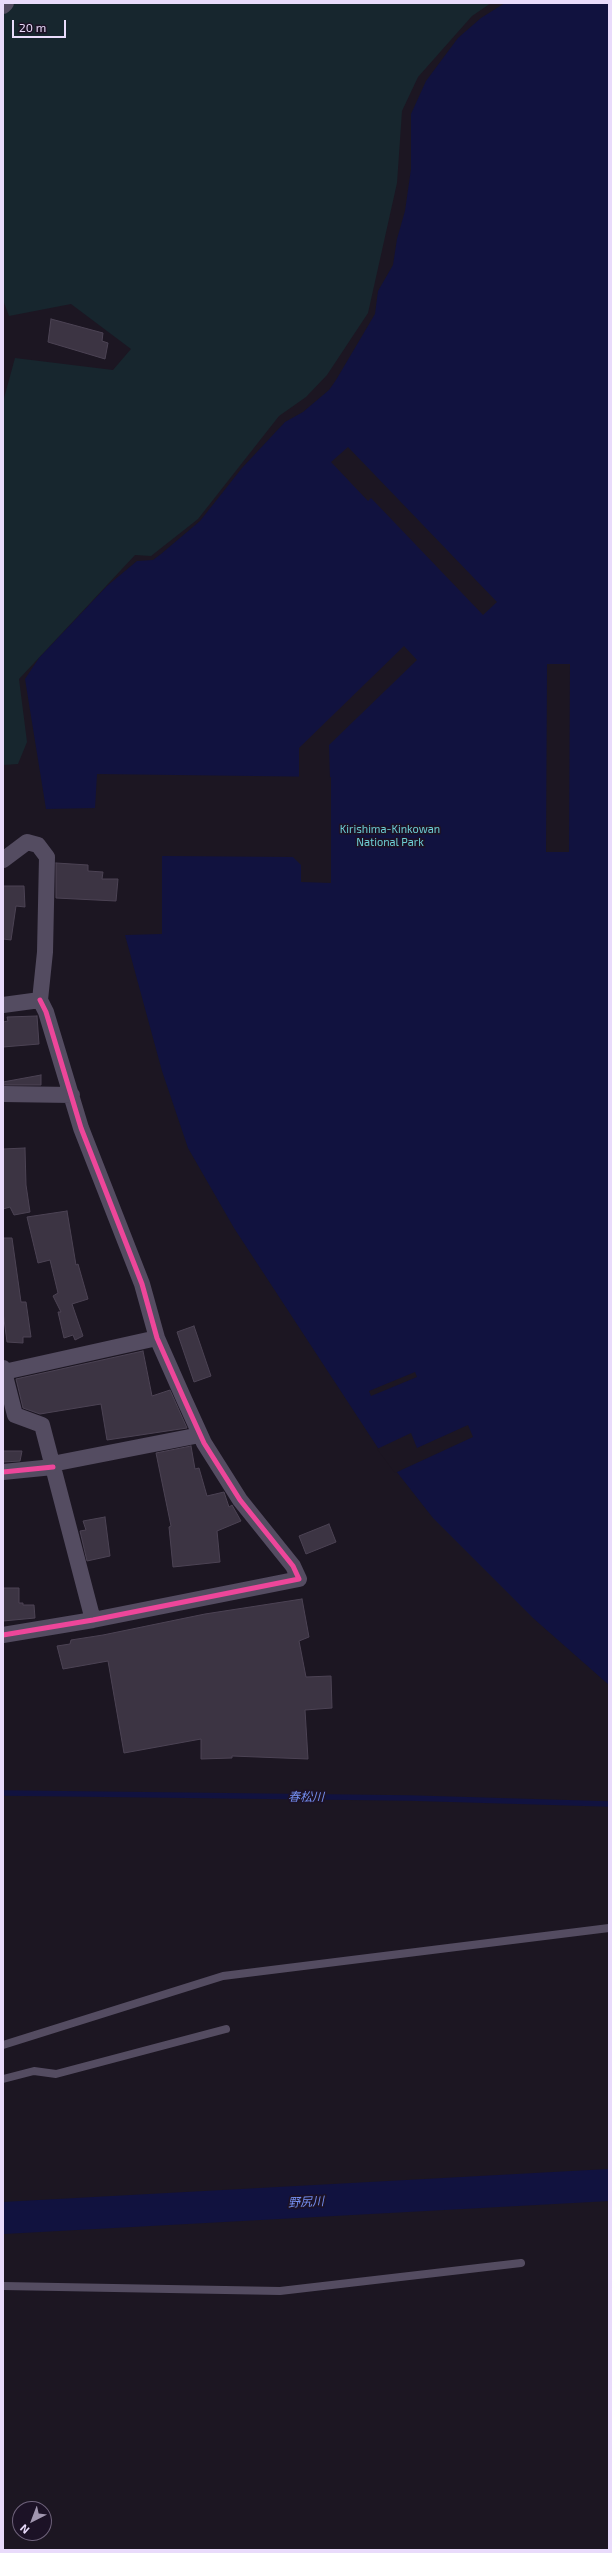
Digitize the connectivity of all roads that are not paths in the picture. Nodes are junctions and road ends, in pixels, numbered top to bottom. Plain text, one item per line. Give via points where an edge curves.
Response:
1 (6, 3) edge
2 (3, 6) edge
3 (3, 860) edge
4 (40, 1000) junction
5 (3, 1005) edge
6 (3, 1094) edge
7 (72, 1095) junction
8 (157, 1338) junction
9 (3, 1370) edge
10 (200, 1435) junction
11 (53, 1466) junction
12 (3, 1472) edge
13 (93, 1620) junction
14 (3, 1635) edge
15 (609, 1928) edge
16 (226, 2029) dead end
17 (3, 2045) edge
18 (3, 2079) edge
19 (521, 2263) dead end
20 (3, 2286) edge

1 - 2 street
3 - 4 street via 27,842 38,845 47,857 45,952
4 - 5 street
4 - 7 street
6 - 7 street
7 - 8 street via 103,1189 144,1290
8 - 9 street
8 - 10 street
9 - 11 street via 15,1415 42,1425
10 - 11 street
10 - 13 street via 240,1500 293,1566 299,1579
11 - 12 street
11 - 13 street
13 - 14 street
15 - 17 lane via 223,1976
16 - 18 lane via 56,2074 34,2071
19 - 20 lane via 280,2291

